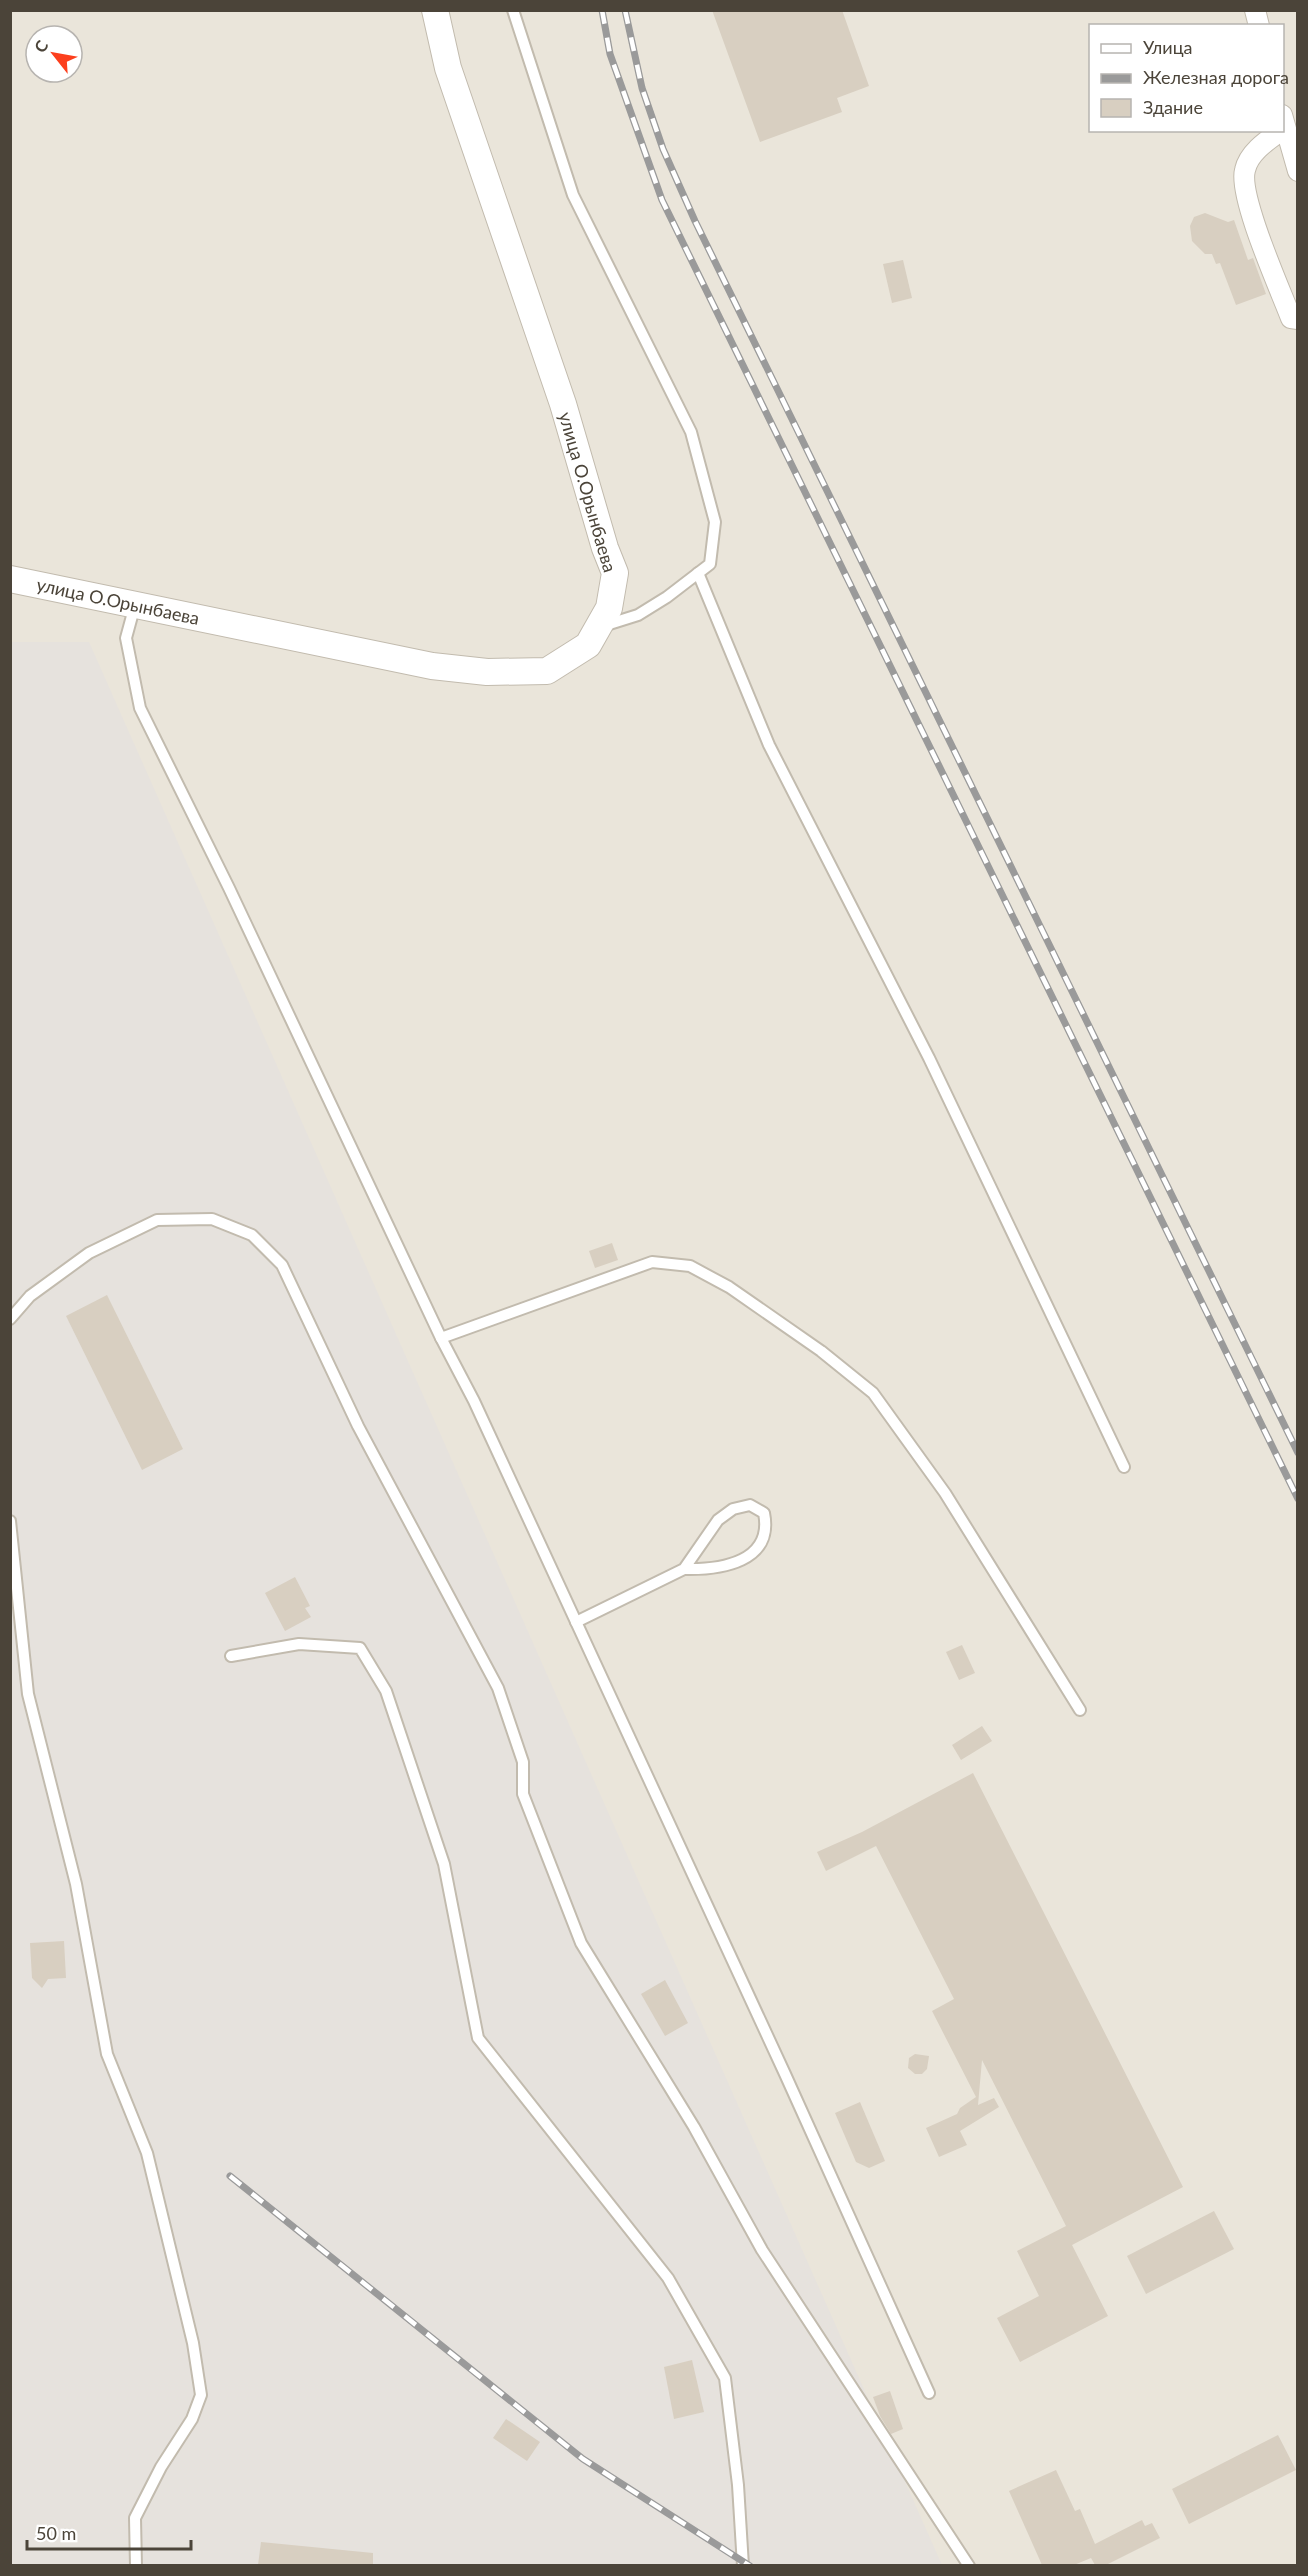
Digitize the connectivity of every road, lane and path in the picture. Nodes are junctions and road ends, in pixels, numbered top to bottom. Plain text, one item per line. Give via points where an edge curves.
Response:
1 (435, 10) edge
2 (513, 10) edge
3 (1284, 129) edge
4 (1276, 132) edge
5 (1296, 164) edge
6 (1298, 320) edge
7 (698, 573) junction
8 (10, 579) edge
9 (135, 605) junction
10 (597, 628) junction
11 (10, 1319) edge
12 (441, 1338) junction
13 (1124, 1467) dead end
14 (10, 1521) edge
15 (684, 1569) junction
16 (576, 1622) junction
17 (231, 1656) dead end
18 (1080, 1710) dead end
19 (928, 2393) dead end
20 (136, 2565) edge
21 (743, 2565) edge
22 (969, 2565) edge

1 - 10 street, улица О.Орынбаева via 448,68 563,404 615,573 609,608
2 - 7 lane via 573,195 691,432 715,522 710,564
3 - 5 street
4 - 6 street via 1260,146 1245,170 1247,198 1291,318
7 - 10 lane via 638,615
7 - 13 lane via 769,745 934,1068
8 - 9 street, улица О.Орынбаева
9 - 10 street, улица О.Орынбаева via 432,666 487,672 547,671 588,645
9 - 12 lane via 126,638 140,708 235,899
11 - 22 lane via 30,1296 89,1253 157,1220 212,1219 252,1235 282,1265 358,1426 498,1688 524,1762 523,1794 581,1942 694,2127 762,2250
12 - 16 lane
12 - 18 lane via 652,1263 690,1266 729,1287 873,1393 945,1493
14 - 20 lane via 28,1694 76,1884 107,2054 147,2153 193,2343 201,2395 192,2419 160,2467 135,2518
15 - 15 lane via 718,1520 733,1509 750,1505 764,1513 767,1528 761,1545 732,1565 710,1570
15 - 16 lane
16 - 19 lane
17 - 21 lane via 299,1644 360,1648 386,1691 444,1864 478,2038 668,2278 725,2378

